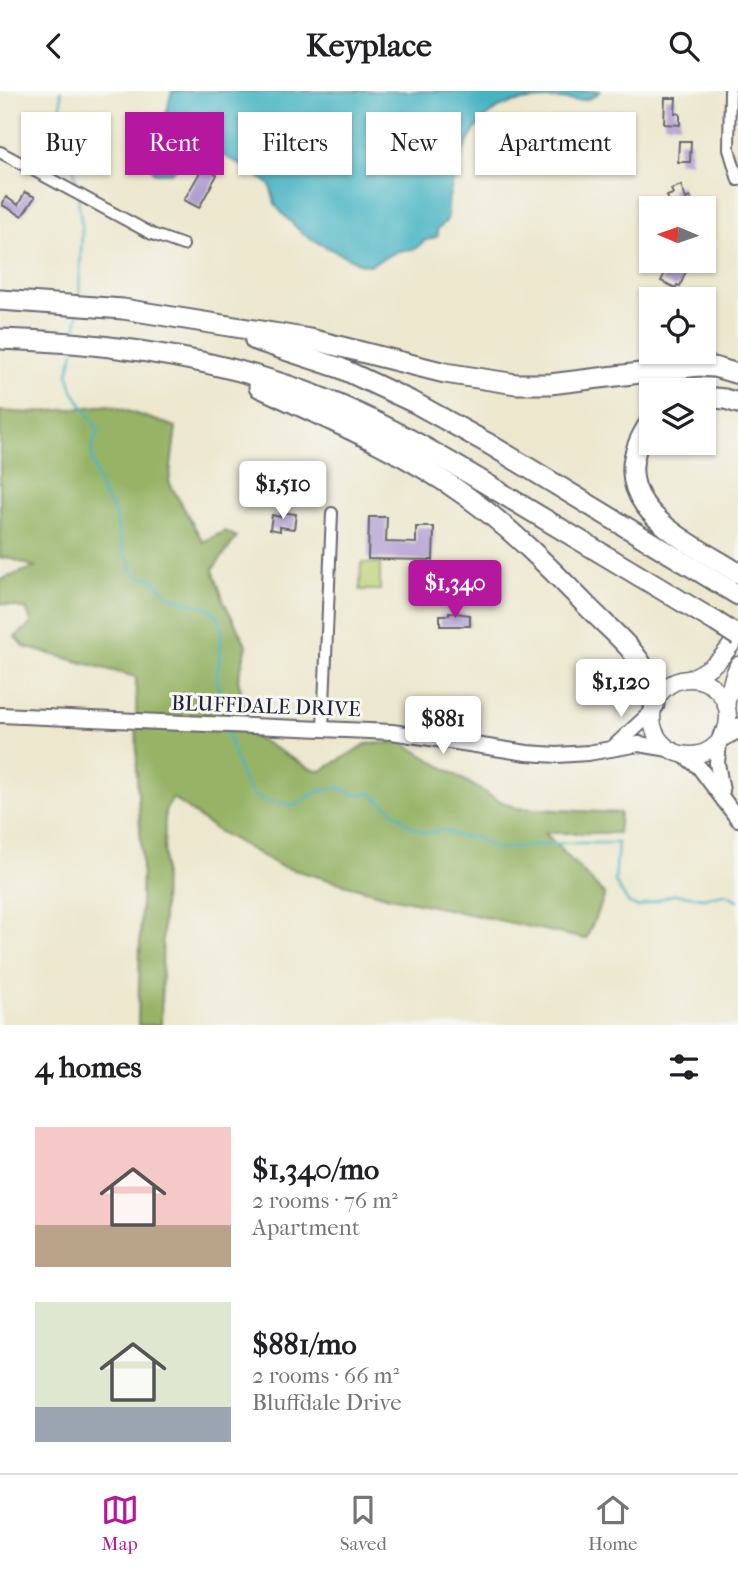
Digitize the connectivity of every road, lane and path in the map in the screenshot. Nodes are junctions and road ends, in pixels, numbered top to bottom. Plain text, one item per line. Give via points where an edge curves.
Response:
1 (730, 91) edge
2 (0, 152) edge
3 (738, 180) edge
4 (183, 245) dead end
5 (0, 300) edge
6 (145, 312) junction
7 (0, 339) edge
8 (208, 363) junction
9 (738, 374) edge
10 (716, 398) edge
11 (738, 403) edge
12 (639, 443) edge
13 (332, 513) dead end
14 (738, 573) edge
15 (736, 594) edge
16 (738, 636) edge
17 (738, 665) edge
18 (691, 678) junction
19 (726, 705) junction
20 (653, 708) junction
21 (0, 715) edge
22 (323, 728) junction
23 (727, 735) edge
24 (612, 749) junction
25 (675, 751) junction
26 (728, 806) junction
27 (738, 819) edge

1 - 3 street via 730,153
2 - 4 street via 161,239
5 - 6 highway
6 - 9 highway via 310,339 445,373 516,384 698,366
6 - 15 highway via 252,339 374,383 489,444
7 - 8 highway via 114,347
8 - 16 highway, bridge via 288,385 428,448
8 - 20 highway via 353,429 466,496 544,561 629,649 648,675
10 - 11 highway
12 - 14 highway via 633,472 643,506 663,525
13 - 22 street
16 - 18 main road via 713,667
17 - 19 main road
18 - 19 main road via 713,686
18 - 20 main road via 668,685
19 - 23 main road
20 - 24 street
20 - 25 main road via 655,733
21 - 22 street, BLUFFDALE DRIVE
22 - 24 street, BLUFFDALE DRIVE via 437,737 527,753
23 - 25 main road via 702,753
23 - 26 street via 717,774
24 - 25 street, BLUFFDALE DRIVE via 639,744
25 - 26 street via 699,767
26 - 27 street

